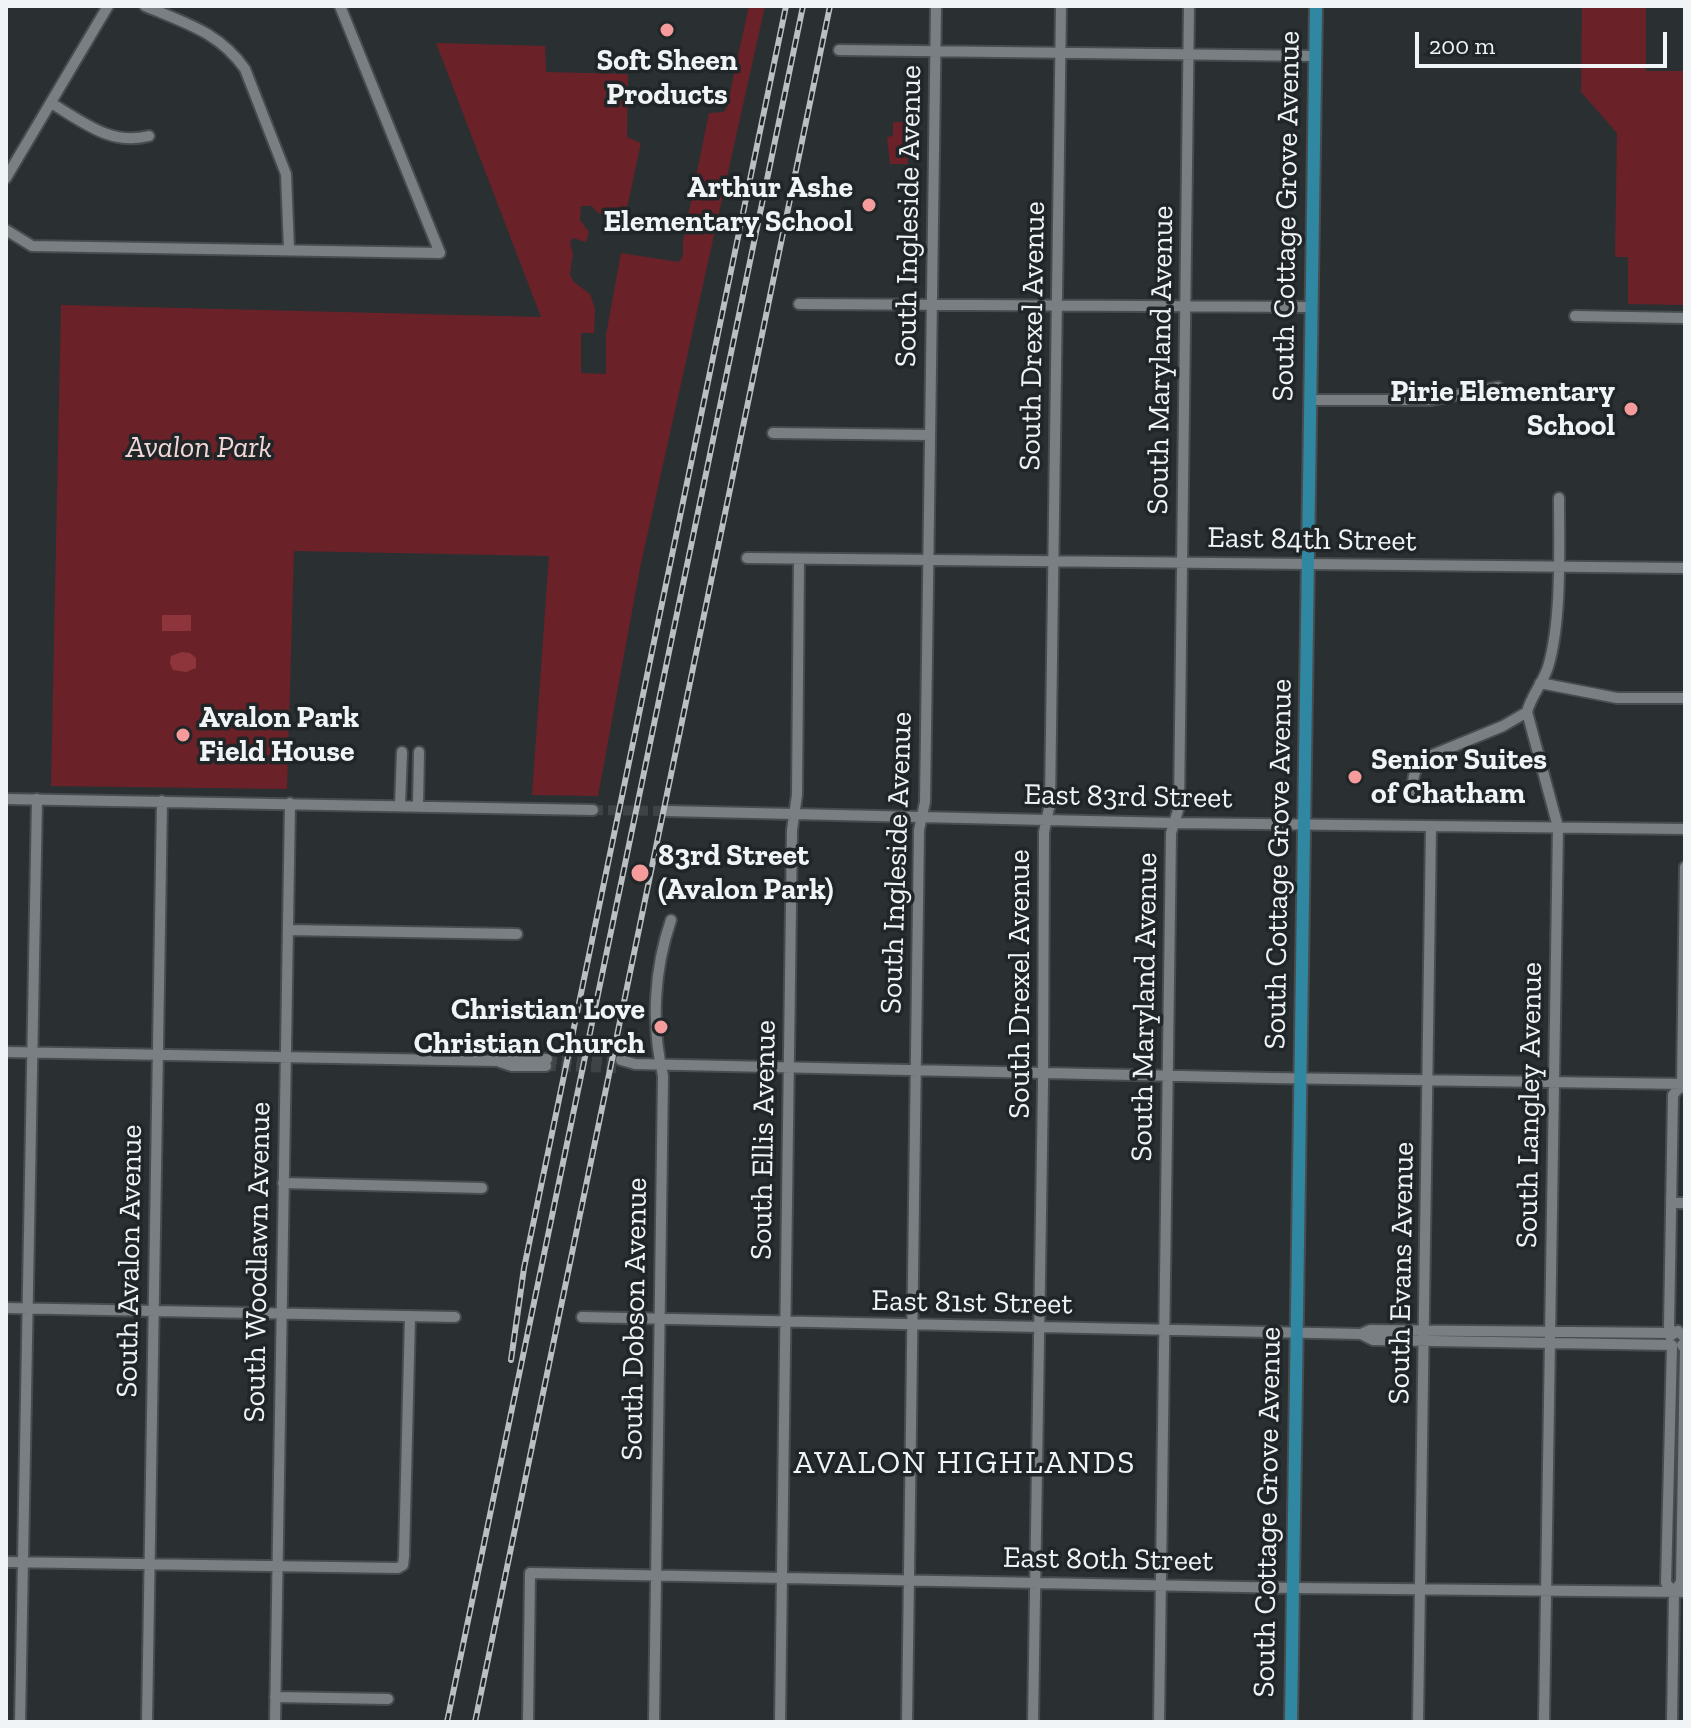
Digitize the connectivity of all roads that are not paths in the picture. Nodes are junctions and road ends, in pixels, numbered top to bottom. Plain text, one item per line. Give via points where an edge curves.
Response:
1 (108, 6) edge
2 (145, 6) edge
3 (340, 6) edge
4 (936, 6) edge
5 (1061, 6) edge
6 (1189, 6) edge
7 (1316, 6) edge
8 (839, 50) dead end
9 (935, 51) junction
10 (1061, 53) junction
11 (1189, 54) junction
12 (1315, 56) junction
13 (51, 103) junction
14 (149, 136) dead end
15 (6, 178) edge
16 (6, 230) edge
17 (289, 249) junction
18 (799, 304) dead end
19 (932, 306) junction
20 (1057, 306) junction
21 (1185, 306) junction
22 (1312, 307) junction
23 (1575, 316) dead end
24 (1685, 318) edge
25 (1498, 387) dead end
26 (1310, 400) junction
27 (773, 433) dead end
28 (930, 435) junction
29 (1559, 498) dead end
30 (747, 558) dead end
31 (799, 559) junction
32 (928, 560) junction
33 (1054, 561) junction
34 (1182, 563) junction
35 (1308, 564) junction
36 (1559, 567) junction
37 (1685, 568) edge
38 (1540, 683) junction
39 (1685, 698) edge
40 (1527, 712) junction
41 (402, 752) dead end
42 (419, 752) dead end
43 (6, 799) edge
44 (37, 799) junction
45 (1412, 800) dead end
46 (162, 801) junction
47 (290, 803) junction
48 (400, 805) junction
49 (418, 805) junction
50 (593, 810) tunnel mouth
51 (667, 811) tunnel mouth
52 (795, 814) junction
53 (922, 817) junction
54 (1047, 820) junction
55 (1174, 823) junction
56 (1305, 824) junction
57 (1431, 826) junction
58 (1558, 827) junction
59 (1685, 829) edge
60 (1685, 867) edge
61 (671, 920) dead end
62 (288, 930) junction
63 (517, 934) dead end
64 (6, 1052) edge
65 (31, 1052) junction
66 (157, 1055) junction
67 (286, 1057) junction
68 (547, 1063) tunnel mouth
69 (620, 1064) tunnel mouth
70 (660, 1064) junction
71 (789, 1067) junction
72 (916, 1070) junction
73 (1043, 1073) junction
74 (1168, 1076) junction
75 (1302, 1078) junction
76 (1429, 1080) junction
77 (1554, 1082) junction
78 (1684, 1086) edge
79 (283, 1183) junction
80 (482, 1188) dead end
81 (1671, 1203) junction
82 (1685, 1203) edge
83 (6, 1308) edge
84 (27, 1308) junction
85 (154, 1310) junction
86 (281, 1313) junction
87 (410, 1316) junction
88 (455, 1317) dead end
89 (582, 1317) dead end
90 (659, 1320) junction
91 (785, 1323) junction
92 (912, 1325) junction
93 (1039, 1328) junction
94 (1165, 1330) junction
95 (1550, 1331) junction
96 (1297, 1333) junction
97 (1425, 1336) junction
98 (1682, 1338) edge
99 (1550, 1343) junction
100 (1668, 1476) junction
101 (1683, 1476) junction
102 (6, 1562) edge
103 (23, 1562) junction
104 (150, 1565) junction
105 (276, 1567) junction
106 (656, 1575) junction
107 (783, 1578) junction
108 (909, 1580) junction
109 (1035, 1583) junction
110 (1161, 1585) junction
111 (1294, 1588) junction
112 (1421, 1589) junction
113 (1547, 1590) junction
114 (1680, 1592) edge
115 (275, 1697) junction
116 (388, 1699) dead end
117 (20, 1722) edge
118 (147, 1722) edge
119 (275, 1722) edge
120 (528, 1722) edge
121 (654, 1722) edge
122 (780, 1722) edge
123 (907, 1722) edge
124 (1033, 1722) edge
125 (1159, 1722) edge
126 (1291, 1722) edge
127 (1418, 1722) edge
128 (1544, 1722) edge
129 (1672, 1722) edge

1 - 13 street
2 - 17 street via 211,34 245,69 286,174
3 - 17 street via 440,253
4 - 9 street, South Ingleside Avenue
5 - 10 street, South Drexel Avenue
6 - 11 street, South Maryland Avenue
7 - 12 main road, South Cottage Grove Avenue
8 - 9 street
9 - 10 street
9 - 19 street, South Ingleside Avenue
10 - 11 street
10 - 20 street, South Drexel Avenue
11 - 12 street
11 - 21 street, South Maryland Avenue
12 - 22 main road, South Cottage Grove Avenue
13 - 14 street via 105,136
13 - 15 street
16 - 17 street via 32,246
18 - 19 street
19 - 20 street
19 - 28 street, South Ingleside Avenue
20 - 21 street
20 - 33 street, South Drexel Avenue
21 - 22 street
21 - 34 street, South Maryland Avenue
22 - 26 main road, South Cottage Grove Avenue
23 - 24 street
25 - 26 street via 1432,400
26 - 35 main road, South Cottage Grove Avenue
27 - 28 street
28 - 32 street, South Ingleside Avenue
29 - 36 street
30 - 31 street, East 84th Street
31 - 32 street, East 84th Street
31 - 52 street, South Ellis Avenue
32 - 33 street, East 84th Street
32 - 53 street, South Ingleside Avenue
33 - 34 street, East 84th Street
33 - 54 street, South Drexel Avenue
34 - 35 street, East 84th Street
34 - 55 street, South Maryland Avenue via 1179,807
35 - 36 street, East 84th Street
35 - 56 main road, South Cottage Grove Avenue
36 - 37 street, East 84th Street
36 - 38 street via 1553,643
38 - 39 street via 1617,698
38 - 40 street
40 - 45 street via 1425,758 1413,777
40 - 58 street, South Langley Avenue
41 - 48 street
42 - 49 street
43 - 44 street
44 - 46 street
44 - 65 street
46 - 47 street
46 - 66 street, South Avalon Avenue
47 - 48 street
47 - 62 street, South Woodlawn Avenue
48 - 49 street
49 - 50 street
51 - 52 street, East 83rd Street
52 - 53 street, East 83rd Street
52 - 71 street, South Ellis Avenue
53 - 54 street, East 83rd Street
53 - 72 street, South Ingleside Avenue
54 - 55 street, East 83rd Street
54 - 73 street, South Drexel Avenue
55 - 56 street, East 83rd Street
55 - 74 street, South Maryland Avenue
56 - 57 street, East 83rd Street
56 - 75 main road, South Cottage Grove Avenue
57 - 58 street, East 83rd Street
57 - 76 street, South Evans Avenue
58 - 59 street, East 83rd Street
58 - 77 street, South Langley Avenue
60 - 78 street
61 - 70 street, South Dobson Avenue via 658,975
62 - 63 street
62 - 67 street, South Woodlawn Avenue
64 - 65 street
65 - 66 street
65 - 84 street
66 - 67 street
66 - 85 street, South Avalon Avenue
67 - 68 street
67 - 79 street, South Woodlawn Avenue
69 - 70 street
70 - 71 street
70 - 90 street, South Dobson Avenue
71 - 72 street
71 - 91 street, South Ellis Avenue
72 - 73 street
72 - 92 street, South Ingleside Avenue
73 - 74 street
73 - 93 street, South Drexel Avenue
74 - 75 street
74 - 94 street, South Maryland Avenue
75 - 76 street
75 - 96 main road, South Cottage Grove Avenue
76 - 77 street
76 - 97 street, South Evans Avenue
77 - 78 street
77 - 95 street, South Langley Avenue
78 - 81 street via 1673,1095
79 - 80 street
79 - 86 street, South Woodlawn Avenue
81 - 82 street
81 - 98 street via 1669,1326
83 - 84 street
84 - 85 street
84 - 103 street
85 - 86 street
85 - 104 street, South Avalon Avenue
86 - 87 street
86 - 105 street, South Woodlawn Avenue
87 - 88 street
87 - 105 street via 403,1565
89 - 90 street, East 81st Street
90 - 91 street, East 81st Street
90 - 106 street, South Dobson Avenue
91 - 92 street, East 81st Street
91 - 107 street, South Ellis Avenue
92 - 93 street, East 81st Street
92 - 108 street, South Ingleside Avenue
93 - 94 street, East 81st Street
93 - 109 street, South Drexel Avenue
94 - 96 street, East 81st Street
94 - 110 street, South Maryland Avenue
95 - 97 street, East 81st Street
95 - 98 street, East 81st Street
95 - 99 street, South Langley Avenue
96 - 97 street, East 81st Street via 1370,1330
96 - 111 main road, South Cottage Grove Avenue
97 - 99 street, East 81st Street
97 - 112 street, South Evans Avenue
98 - 99 street, East 81st Street
98 - 100 street
98 - 101 street
99 - 113 street, South Langley Avenue
100 - 101 street
100 - 114 street via 1666,1583
101 - 114 street
102 - 103 street
103 - 104 street
103 - 117 street
104 - 105 street
104 - 118 street, South Avalon Avenue
105 - 115 street, South Woodlawn Avenue
106 - 107 street, East 80th Street
106 - 120 street, East 80th Street via 530,1573
106 - 121 street, South Dobson Avenue
107 - 108 street, East 80th Street
107 - 122 street, South Ellis Avenue
108 - 109 street, East 80th Street
108 - 123 street, South Ingleside Avenue
109 - 110 street, East 80th Street
109 - 124 street, South Drexel Avenue
110 - 111 street, East 80th Street
110 - 125 street, South Maryland Avenue
111 - 112 street, East 80th Street
111 - 126 main road, South Cottage Grove Avenue
112 - 113 street, East 80th Street
112 - 127 street, South Evans Avenue
113 - 114 street, East 80th Street
113 - 128 street, South Langley Avenue
114 - 129 street
115 - 116 street
115 - 119 street, South Woodlawn Avenue

